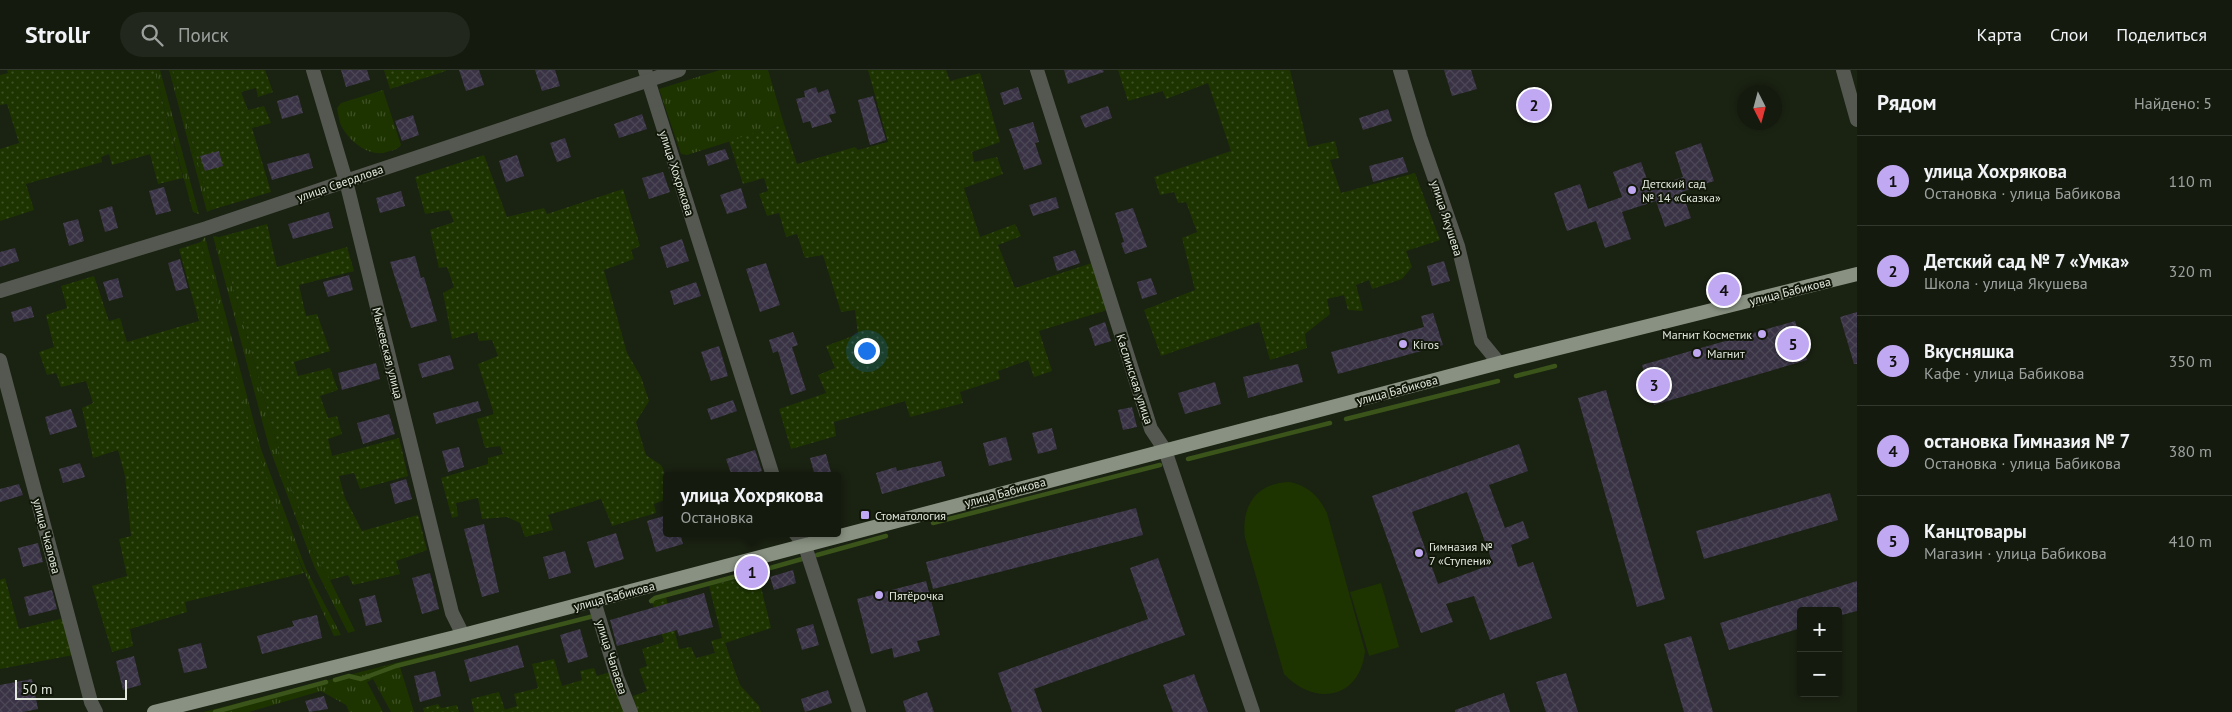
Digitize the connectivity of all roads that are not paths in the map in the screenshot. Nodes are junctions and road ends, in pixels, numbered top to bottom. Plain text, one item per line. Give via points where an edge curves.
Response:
1 (313, 70) edge
2 (679, 70) edge
3 (1037, 70) edge
4 (1400, 70) edge
5 (1843, 70) edge
6 (646, 75) edge
7 (1857, 120) edge
8 (346, 181) junction
9 (1857, 274) edge
10 (0, 291) edge
11 (0, 360) edge
12 (1499, 363) junction
13 (1165, 450) junction
14 (773, 472) edge
15 (841, 536) edge
16 (798, 537) edge
17 (839, 537) edge
18 (805, 546) junction
19 (594, 601) junction
20 (463, 635) junction
21 (96, 712) edge
22 (154, 712) edge
23 (631, 712) edge
24 (859, 712) edge
25 (1252, 712) edge

1 - 8 street, Мыжевская улица
2 - 6 street, улица Свердлова
3 - 13 street, Каслинская улица via 1151,429
4 - 12 street, улица Якушева via 1458,246 1481,341
5 - 7 street
6 - 8 street, улица Свердлова
6 - 14 street, улица Хохрякова
8 - 10 street, улица Свердлова via 207,228
8 - 20 street, Мыжевская улица via 452,614
9 - 12 main road, улица Бабикова
11 - 21 street, улица Чкалова
12 - 13 main road, улица Бабикова
13 - 15 main road, улица Бабикова
13 - 25 street, Каслинская улица
16 - 18 street
17 - 18 main road, улица Бабикова
18 - 19 main road, улица Бабикова
18 - 24 street
19 - 20 main road, улица Бабикова
19 - 23 street, улица Чапаева
20 - 22 main road, улица Бабикова

